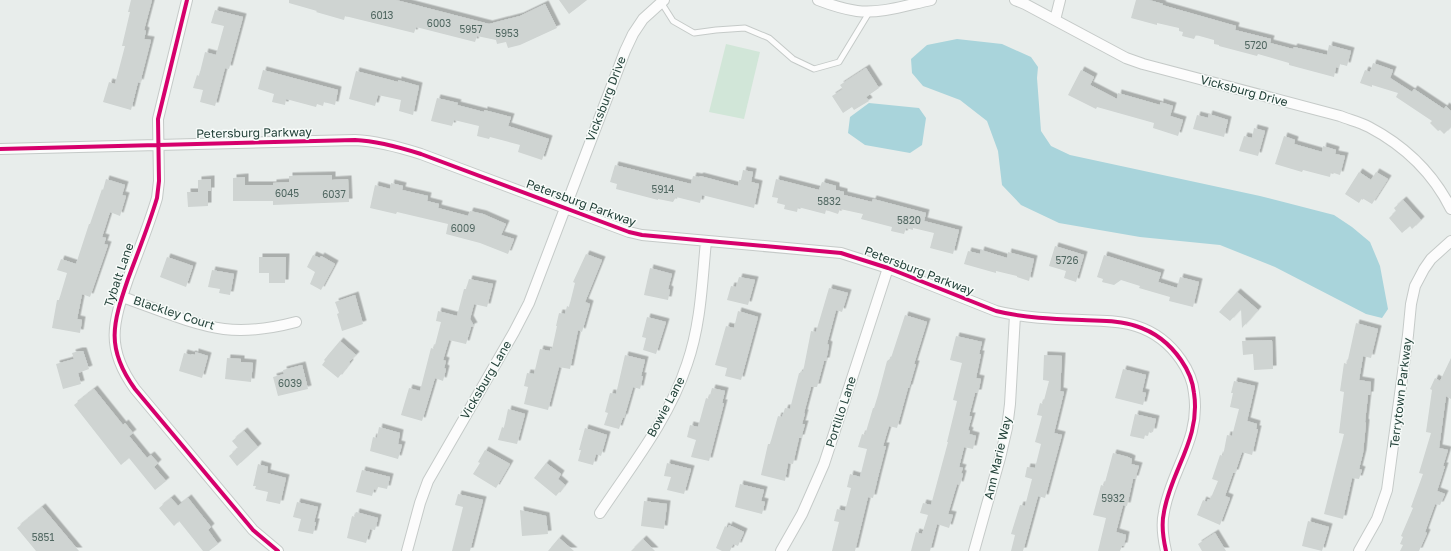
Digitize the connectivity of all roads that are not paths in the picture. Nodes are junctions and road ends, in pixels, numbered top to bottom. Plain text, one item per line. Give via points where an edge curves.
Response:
1 (187, 0) edge
2 (818, 0) edge
3 (1015, 0) edge
4 (1060, 0) edge
5 (661, 1) edge
6 (925, 1) edge
7 (870, 11) junction
8 (1055, 20) junction
9 (158, 144) junction
10 (0, 149) edge
11 (565, 208) junction
12 (1451, 209) edge
13 (706, 240) junction
14 (1451, 241) edge
15 (888, 268) junction
16 (122, 297) junction
17 (1015, 315) junction
18 (296, 322) dead end
19 (600, 513) dead end
20 (278, 551) edge
21 (407, 551) edge
22 (781, 551) edge
23 (974, 551) edge
24 (1166, 551) edge
25 (1359, 551) edge

1 - 9 street, Tybalt Lane via 160,111
2 - 7 street via 834,6
3 - 8 street, Vicksburg Drive
4 - 8 street
5 - 7 lane via 673,21 694,33 745,28 769,38 793,59 814,69 839,62
5 - 11 street, Vicksburg Drive via 644,19 630,40
6 - 7 street
8 - 12 street, Vicksburg Drive via 1126,58 1143,64 1340,116 1365,125 1381,133 1418,162 1432,178
9 - 10 street, Petersburg Parkway
9 - 11 street, Petersburg Parkway via 374,141 421,154
9 - 16 street, Tybalt Lane via 159,182 156,198
11 - 13 street, Petersburg Parkway via 642,235
11 - 21 street, Vicksburg Lane via 525,312 428,481
13 - 15 street, Petersburg Parkway via 841,253
13 - 19 street, Bowie Lane via 696,329 681,382 662,419
14 - 25 street, Terrytown Parkway via 1431,259 1415,286 1387,490 1377,519
15 - 17 street, Petersburg Parkway via 996,311
15 - 22 street, Portillo Lane via 824,464 802,514
16 - 18 street, Blackley Court via 187,320 223,329 278,327
16 - 20 street, Tybalt Lane via 115,321 115,339 124,374 244,521
17 - 23 street, Ann Marie Way via 1007,428
17 - 24 street, Petersburg Parkway via 1112,321 1137,326 1164,340 1184,364 1193,386 1196,417 1190,441 1165,507 1162,531

